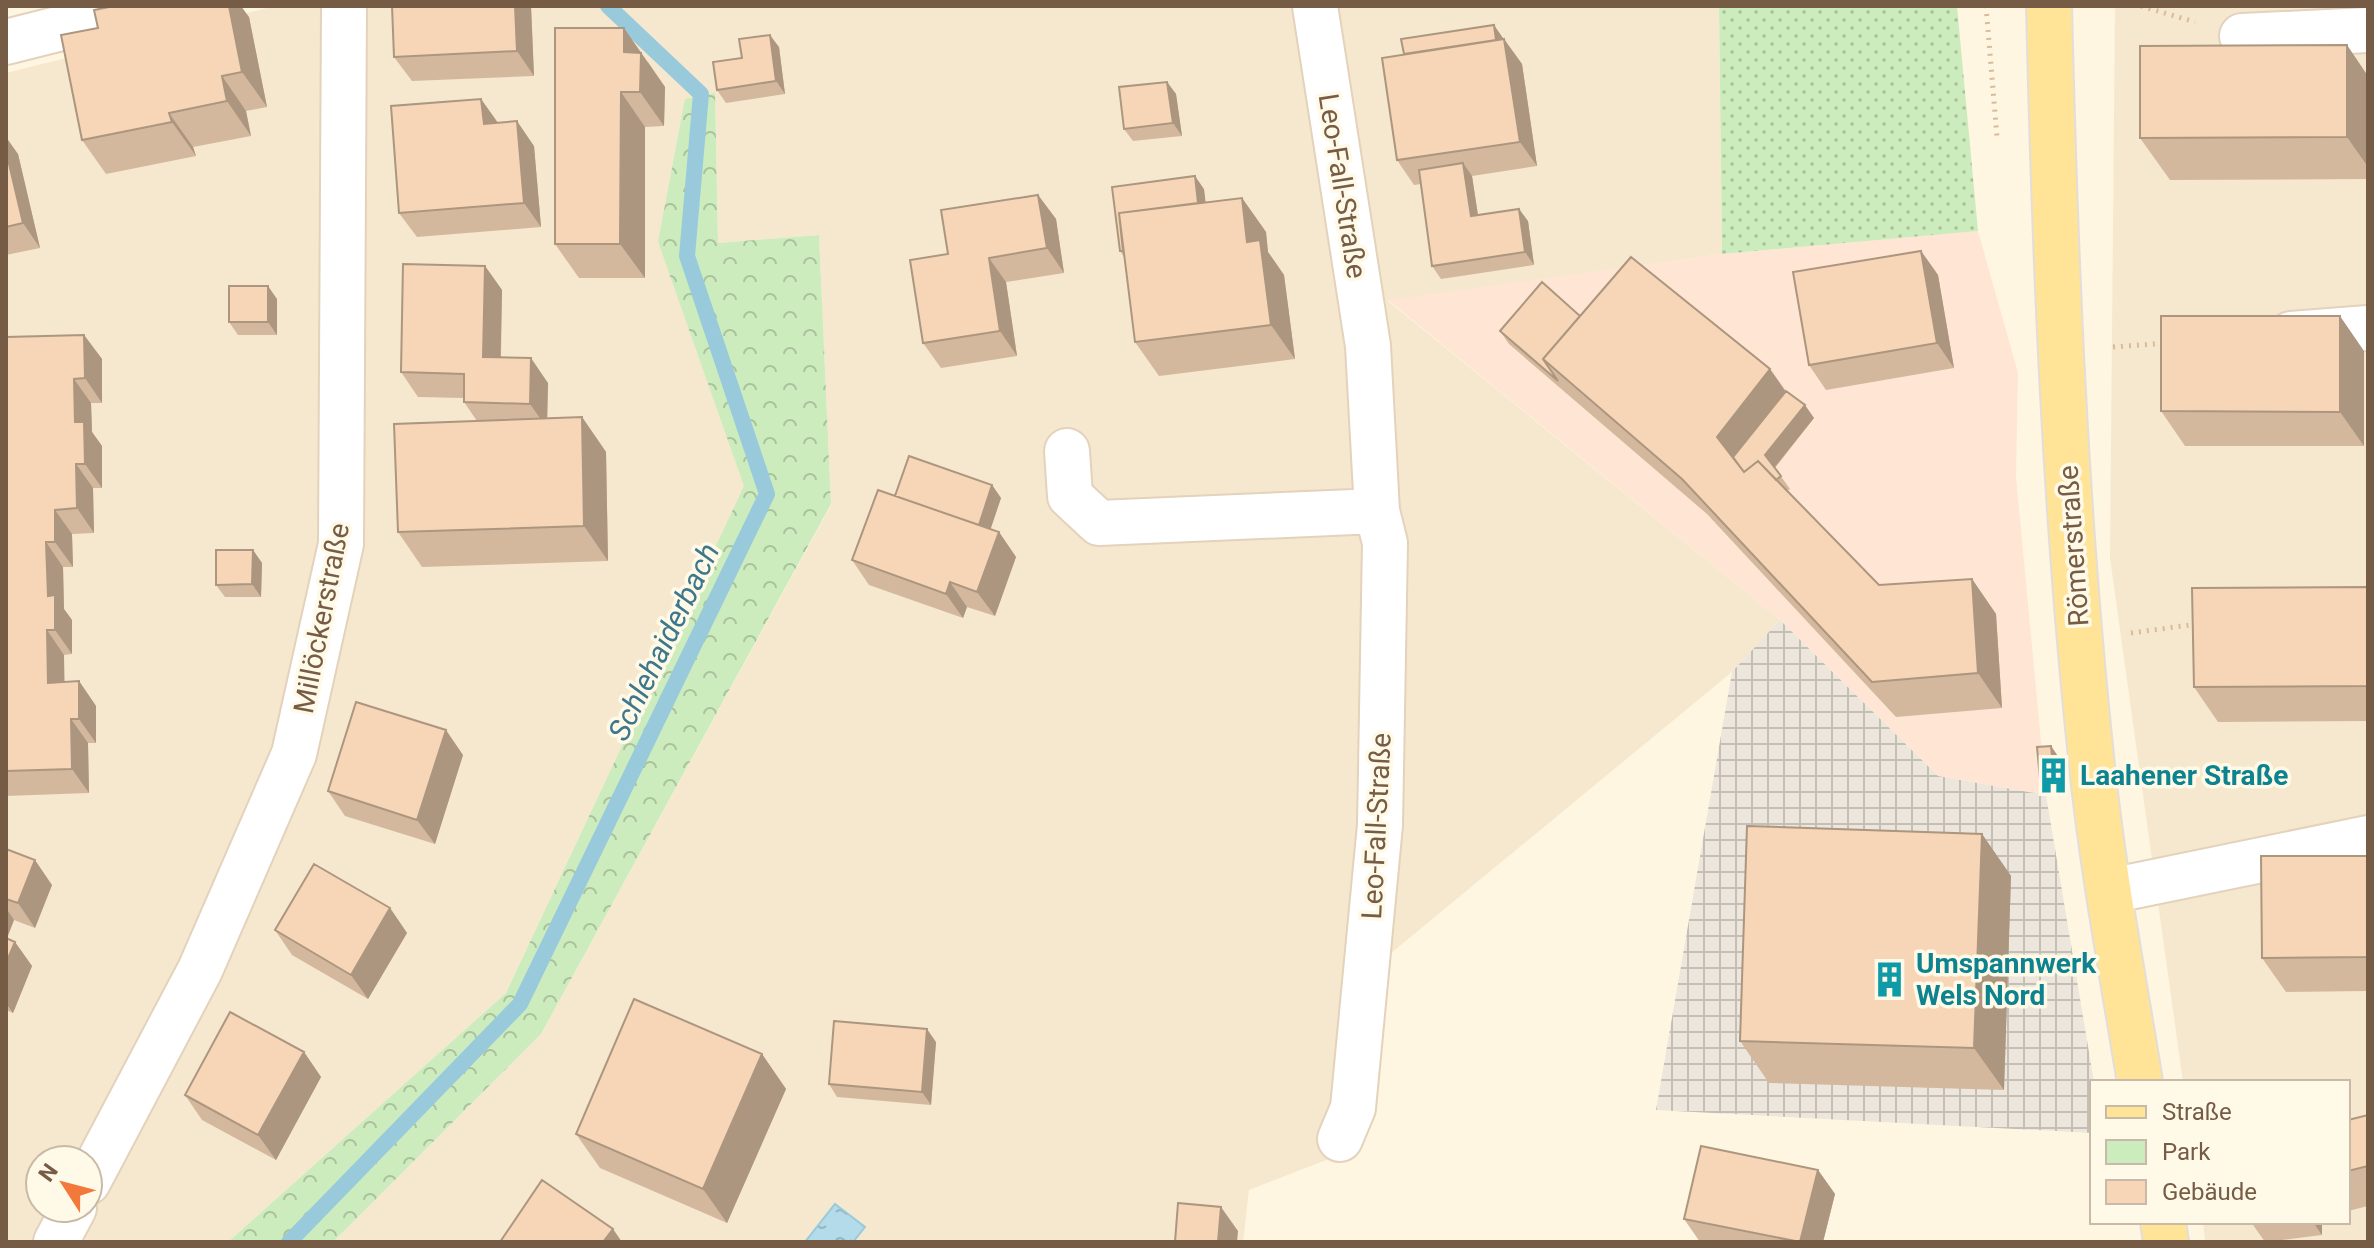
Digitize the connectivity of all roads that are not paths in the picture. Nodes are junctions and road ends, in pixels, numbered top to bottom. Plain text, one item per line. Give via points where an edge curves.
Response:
1 (149, 6) edge
2 (344, 6) edge
3 (1315, 6) edge
4 (2049, 6) edge
5 (2368, 30) edge
6 (2242, 36) dead end
7 (6, 42) edge
8 (2368, 328) edge
9 (2259, 337) edge
10 (1067, 451) dead end
11 (1377, 511) junction
12 (2368, 838) edge
13 (2110, 891) junction
14 (2140, 1080) edge
15 (1340, 1139) dead end
16 (104, 1152) edge
17 (66, 1224) edge
18 (56, 1242) edge

1 - 7 street
2 - 16 street, Millöckerstraße via 341,544 294,754 200,970
3 - 11 street, Leo-Fall-Straße via 1368,346
4 - 13 main road, Römerstraße via 2072,547 2093,778
5 - 6 street
8 - 9 street
10 - 11 street via 1070,496 1099,523
11 - 15 street, Leo-Fall-Straße via 1385,543 1380,825 1353,1108
12 - 13 street
13 - 14 main road, Römerstraße
17 - 18 street

